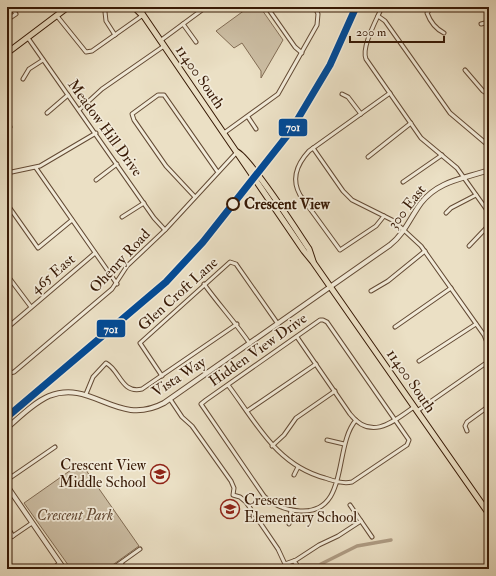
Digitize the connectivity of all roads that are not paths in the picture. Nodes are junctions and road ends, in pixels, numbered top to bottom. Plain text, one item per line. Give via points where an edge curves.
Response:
1 (12, 7) edge
2 (68, 7) edge
3 (134, 7) edge
4 (140, 7) edge
5 (206, 7) edge
6 (267, 7) edge
7 (315, 7) edge
8 (382, 7) edge
9 (432, 7) edge
10 (105, 12) dead end
11 (143, 15) junction
12 (57, 16) junction
13 (378, 16) junction
14 (7, 20) edge
15 (489, 22) edge
16 (183, 24) junction
17 (481, 24) dead end
18 (444, 34) dead end
19 (115, 35) junction
20 (28, 38) junction
21 (160, 40) junction
22 (196, 42) dead end
23 (164, 46) junction
24 (7, 53) edge
25 (302, 53) junction
26 (43, 60) junction
27 (465, 70) dead end
28 (23, 79) dead end
29 (390, 93) junction
30 (342, 94) dead end
31 (68, 95) junction
32 (489, 95) edge
33 (79, 110) junction
34 (47, 113) dead end
35 (361, 114) junction
36 (248, 117) junction
37 (7, 120) edge
38 (411, 123) junction
39 (256, 129) dead end
40 (7, 132) edge
41 (96, 133) junction
42 (224, 133) junction
43 (489, 146) edge
44 (313, 148) junction
45 (237, 152) junction
46 (442, 156) junction
47 (368, 158) dead end
48 (117, 164) junction
49 (36, 168) junction
50 (489, 170) edge
51 (218, 171) junction
52 (7, 173) edge
53 (463, 177) junction
54 (96, 180) dead end
55 (403, 182) dead end
56 (476, 194) junction
57 (195, 197) junction
58 (144, 203) junction
59 (7, 204) edge
60 (489, 213) edge
61 (446, 214) dead end
62 (384, 216) junction
63 (122, 217) dead end
64 (72, 220) junction
65 (489, 226) edge
66 (165, 230) junction
67 (404, 231) junction
68 (469, 246) dead end
69 (425, 251) junction
70 (95, 253) junction
71 (7, 275) edge
72 (116, 284) junction
73 (204, 284) junction
74 (331, 287) junction
75 (450, 288) junction
76 (371, 291) dead end
77 (31, 307) junction
78 (237, 324) junction
79 (278, 324) junction
80 (476, 324) junction
81 (395, 327) dead end
82 (7, 328) edge
83 (297, 337) junction
84 (250, 344) junction
85 (489, 347) edge
86 (418, 361) dead end
87 (489, 361) edge
88 (316, 364) junction
89 (8, 372) edge
90 (162, 376) junction
91 (228, 384) junction
92 (334, 391) junction
93 (86, 394) junction
94 (170, 399) junction
95 (489, 406) edge
96 (416, 409) junction
97 (247, 411) junction
98 (356, 420) junction
99 (395, 420) junction
100 (7, 428) edge
101 (467, 431) dead end
102 (327, 440) dead end
103 (344, 444) junction
104 (272, 446) junction
105 (55, 447) dead end
106 (298, 467) junction
107 (294, 475) dead end
108 (7, 480) edge
109 (337, 481) junction
110 (7, 486) edge
111 (350, 505) dead end
112 (291, 510) junction
113 (489, 514) edge
114 (361, 520) junction
115 (32, 523) junction
116 (289, 524) dead end
117 (7, 527) edge
118 (13, 536) junction
119 (372, 537) dead end
120 (7, 540) edge
121 (140, 550) dead end
122 (294, 561) junction
123 (60, 563) junction
124 (121, 563) junction
125 (52, 569) edge
126 (64, 569) edge
127 (112, 569) edge
128 (125, 569) edge
129 (300, 569) edge

1 - 14 street via 16,14
2 - 12 main road
3 - 11 main road, 11400 South
4 - 11 main road, 11400 South
5 - 16 street
6 - 25 street
7 - 25 street via 318,14 317,25
8 - 13 street
9 - 18 street via 427,13
10 - 19 street via 106,21
11 - 19 street
11 - 21 main road, 11400 South
12 - 19 street via 86,52 92,51
12 - 20 main road
13 - 29 street via 364,54
13 - 43 street via 384,20 450,114
15 - 17 street
16 - 21 street
16 - 22 street
20 - 24 main road
20 - 26 street, Meadow Hill Drive
21 - 23 main road, 11400 South
23 - 33 street via 102,89
23 - 42 main road, 11400 South
25 - 36 street via 278,94
26 - 28 street via 29,70
26 - 31 street, Meadow Hill Drive
27 - 32 street
29 - 35 street
29 - 38 street
30 - 35 street via 348,97
31 - 33 street, Meadow Hill Drive
31 - 34 street
33 - 41 street, Meadow Hill Drive
35 - 44 street
36 - 39 street
36 - 42 street
37 - 40 street via 10,127
38 - 46 street via 423,140
38 - 47 street
41 - 48 street, Meadow Hill Drive
41 - 49 street
42 - 45 main road, 11400 South
44 - 62 street via 348,197 358,205
44 - 62 street via 298,167 296,185 300,195 340,250 376,226
45 - 51 street, Ohenry Road
45 - 74 main road, 11400 South via 304,252
46 - 53 street
46 - 55 street
48 - 54 street
48 - 58 street, Meadow Hill Drive
49 - 52 street
49 - 64 street
50 - 53 street, 300 East
51 - 57 street, Ohenry Road
51 - 57 street via 164,95 158,95 132,114 166,166
53 - 56 street
53 - 67 street, 300 East via 442,185 427,197
56 - 60 street
56 - 61 street via 451,208
57 - 66 street, Ohenry Road
58 - 63 street
58 - 66 street, Meadow Hill Drive
59 - 64 street via 38,248
62 - 67 street
64 - 70 street
65 - 68 street
66 - 72 street, Ohenry Road via 127,266
67 - 69 street
67 - 74 street, 300 East via 390,245
69 - 75 street
69 - 76 street via 388,281
70 - 72 street
70 - 77 street, 465 East
71 - 77 street
72 - 89 street, Ohenry Road via 14,372
73 - 78 street
73 - 79 street, Glen Croft Lane via 230,262 236,264
73 - 90 street, Glen Croft Lane via 140,343
74 - 79 street, Vista Way
74 - 96 main road, 11400 South
75 - 80 street
75 - 81 street
77 - 82 street, 465 East
78 - 84 street
78 - 90 street
79 - 84 street, Vista Way
80 - 85 street
80 - 86 street
83 - 88 street
83 - 91 street, Hidden View Drive
83 - 99 street, Hidden View Drive via 320,320 325,321
84 - 94 street, Vista Way
87 - 96 street
88 - 92 street
88 - 97 street
90 - 93 street via 145,388 131,389 124,385 106,363 93,377
91 - 97 street
91 - 112 street, Hidden View Drive via 201,404 264,496 277,506
92 - 98 street
92 - 104 street via 296,418
93 - 94 street, Vista Way via 116,408 130,411 152,408
93 - 100 street, Vista Way via 67,392 50,396 34,404
94 - 122 street via 231,481 233,495 243,498 251,508 278,549 284,563
95 - 101 street via 467,422
96 - 99 street
96 - 113 main road, 11400 South
97 - 104 street
98 - 99 street via 365,426 377,428
98 - 103 street
99 - 109 street, Hidden View Drive via 409,442 356,480 348,483
102 - 103 street
103 - 109 street
104 - 106 street
105 - 108 street
106 - 107 street
106 - 109 street
109 - 112 street via 332,495 320,506 305,511
110 - 115 street
111 - 114 street
112 - 116 street
114 - 119 street
114 - 122 street via 342,534 319,544
115 - 118 street
115 - 123 street
117 - 118 street
118 - 120 street
121 - 124 street
122 - 129 street
123 - 125 street
123 - 126 street
124 - 127 street
124 - 128 street

